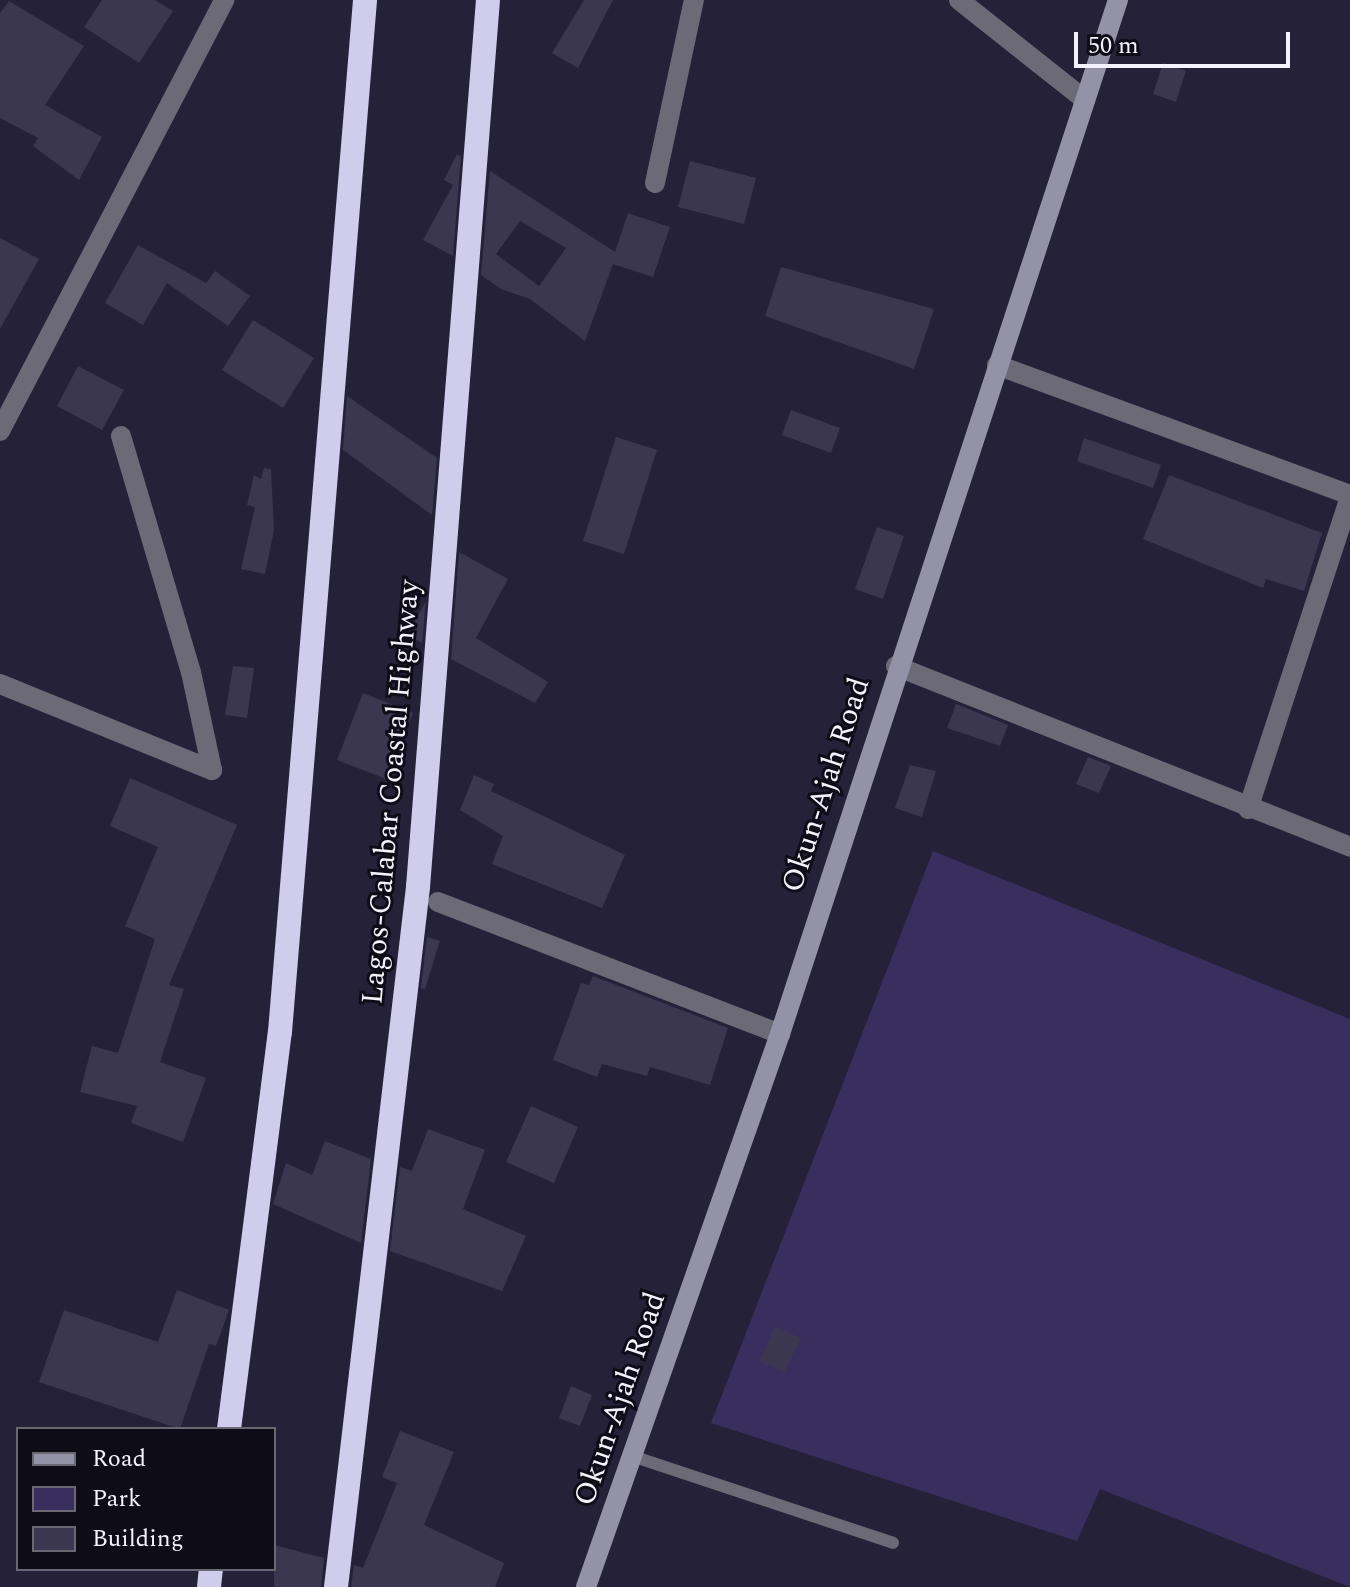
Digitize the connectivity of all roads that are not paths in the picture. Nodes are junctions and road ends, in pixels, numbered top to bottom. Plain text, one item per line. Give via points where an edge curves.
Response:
1 (224, 0) edge
2 (365, 0) edge
3 (488, 0) edge
4 (694, 0) edge
5 (959, 0) edge
6 (1118, 0) edge
7 (1085, 100) junction
8 (655, 183) dead end
9 (997, 365) junction
10 (0, 431) edge
11 (121, 436) dead end
12 (1350, 496) edge
13 (896, 666) junction
14 (0, 684) edge
15 (1248, 809) junction
16 (1350, 847) edge
17 (438, 902) dead end
18 (780, 1034) junction
19 (229, 1427) edge
20 (632, 1456) junction
21 (893, 1543) dead end
22 (336, 1587) edge
23 (586, 1587) edge

1 - 10 street
2 - 19 highway via 280,1032
3 - 22 highway, Lagos-Calabar Coastal Highway via 418,887
4 - 8 street
5 - 7 street
6 - 7 street, Okun-Ajah Road
7 - 9 street, Okun-Ajah Road
9 - 12 street
9 - 13 street, Okun-Ajah Road
11 - 14 street via 191,672 212,770
12 - 15 street
13 - 15 street
13 - 18 street, Okun-Ajah Road
15 - 16 street
17 - 18 street
18 - 20 street, Okun-Ajah Road
20 - 21 lane
20 - 23 street, Okun-Ajah Road

